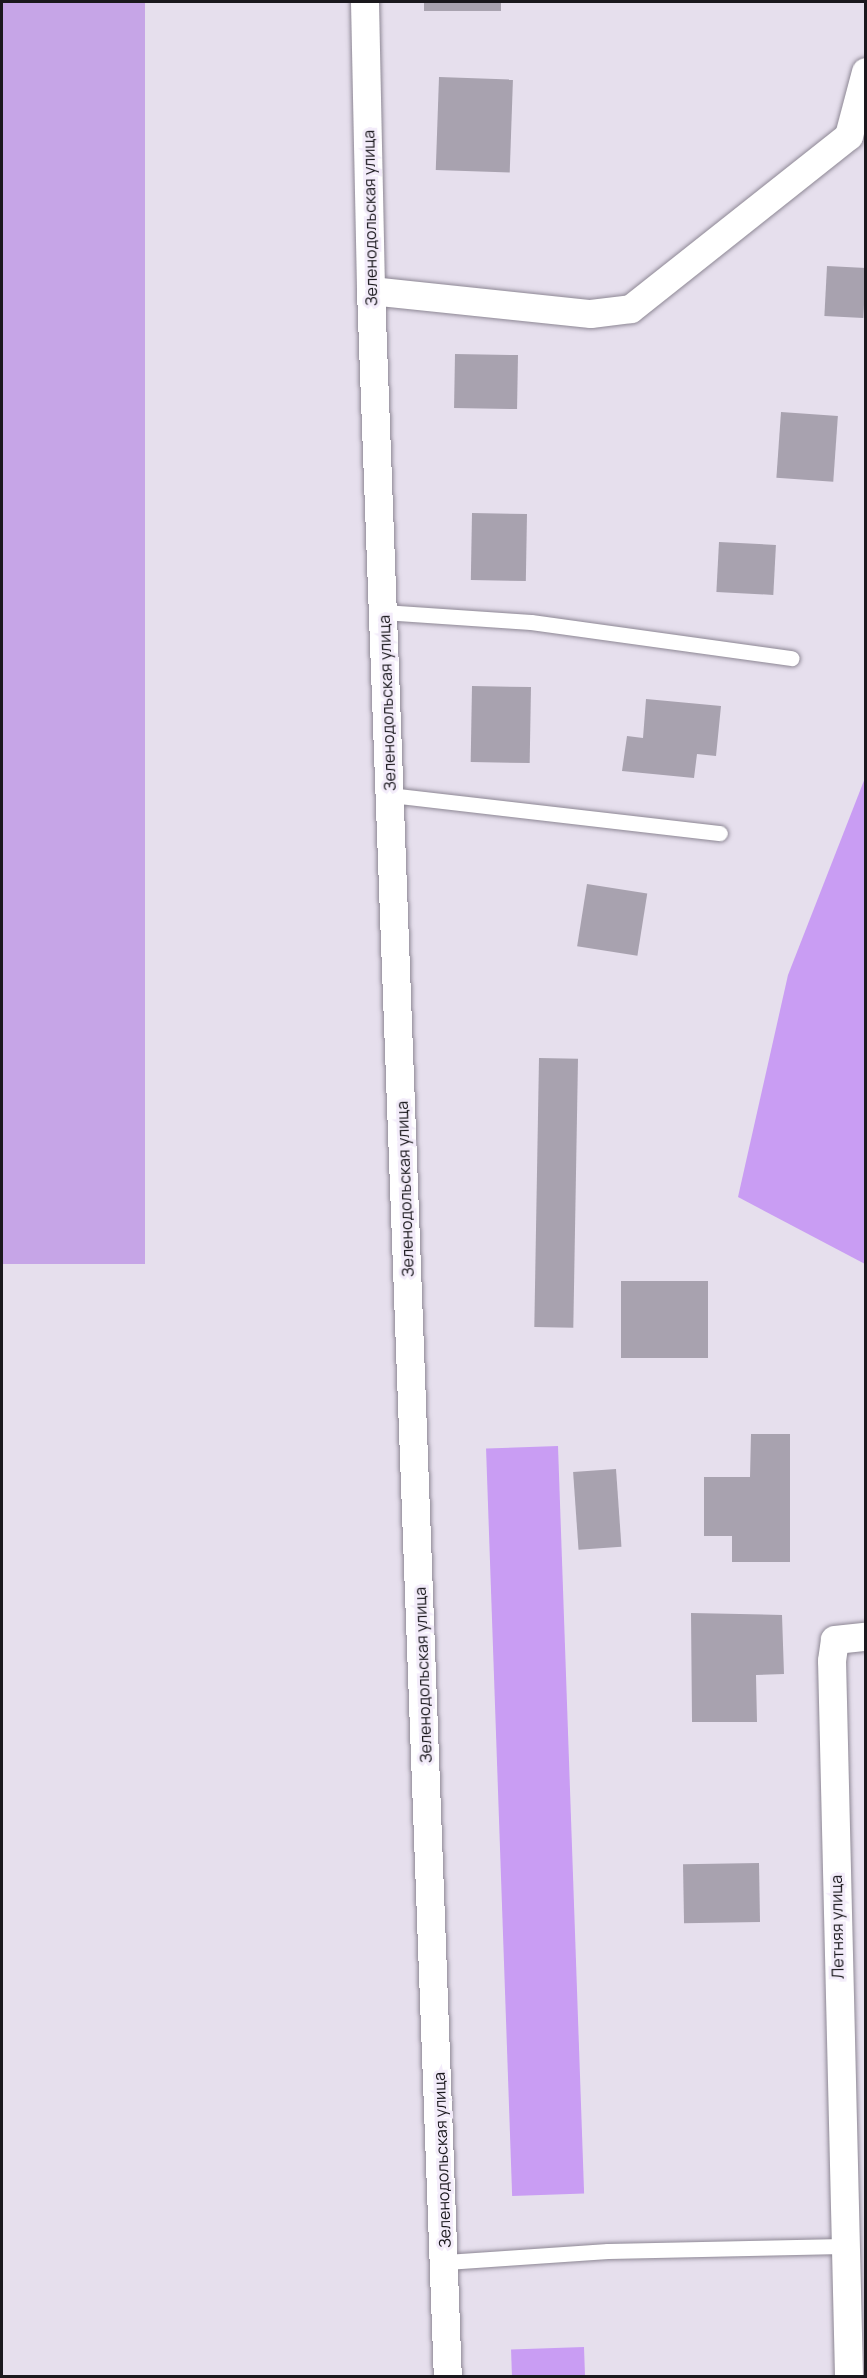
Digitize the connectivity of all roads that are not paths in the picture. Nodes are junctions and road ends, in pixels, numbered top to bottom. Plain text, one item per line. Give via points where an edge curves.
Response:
1 (365, 2) edge
2 (866, 72) edge
3 (371, 291) junction
4 (383, 612) junction
5 (792, 657) dead end
6 (390, 795) junction
7 (720, 833) dead end
8 (866, 1637) edge
9 (854, 2246) edge
10 (446, 2262) junction
11 (448, 2376) edge
12 (849, 2376) edge

1 - 3 street, Зеленодольская улица
2 - 3 street via 849,136 631,309 591,314
3 - 4 street, Зеленодольская улица
4 - 5 lane via 531,622
4 - 6 street, Зеленодольская улица
6 - 7 lane
6 - 10 street, Зеленодольская улица
8 - 9 street, Летняя улица via 836,1640 831,1661
9 - 10 lane via 608,2251
9 - 12 street
10 - 11 street, Зеленодольская улица

